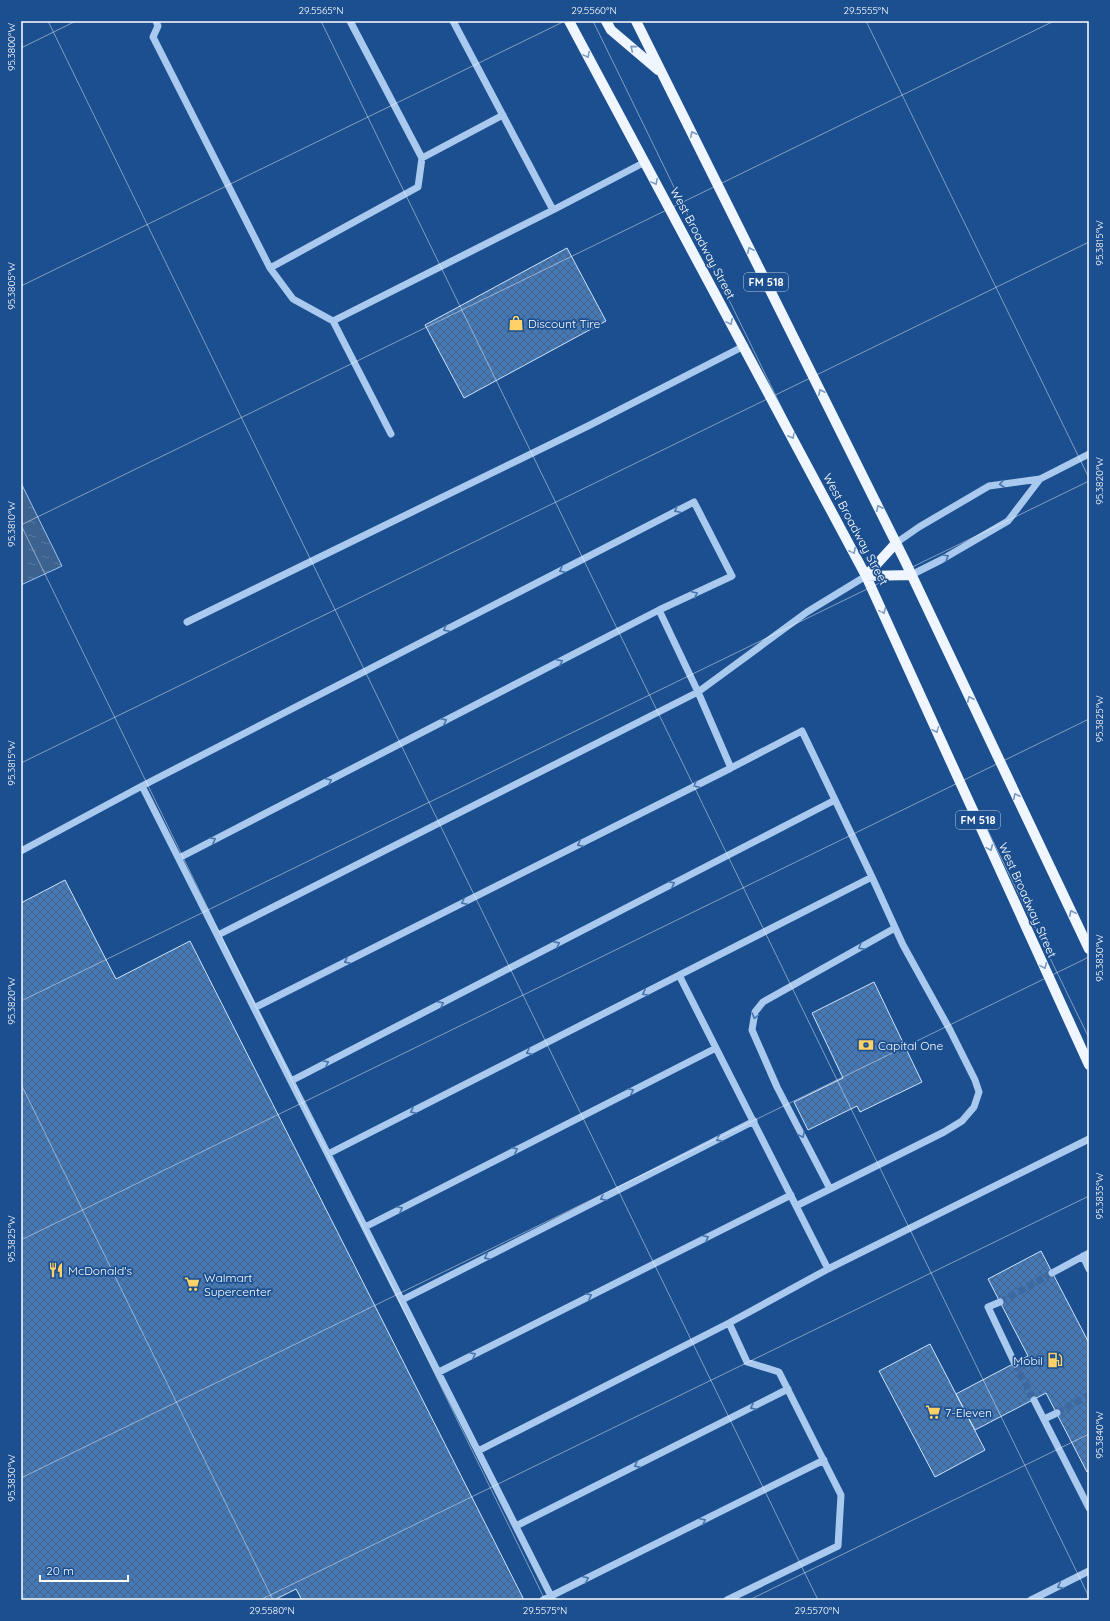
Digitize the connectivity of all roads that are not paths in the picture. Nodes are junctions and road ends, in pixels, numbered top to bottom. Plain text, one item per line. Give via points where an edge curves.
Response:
1 (156, 21) edge
2 (350, 21) edge
3 (453, 21) edge
4 (569, 21) edge
5 (606, 21) edge
6 (636, 21) edge
7 (662, 74) junction
8 (503, 115) junction
9 (422, 158) junction
10 (645, 162) junction
11 (553, 210) junction
12 (270, 268) junction
13 (333, 321) junction
14 (744, 346) junction
15 (391, 434) dead end
16 (1089, 454) edge
17 (1040, 479) junction
18 (896, 543) junction
19 (911, 575) junction
20 (866, 576) junction
21 (659, 610) junction
22 (187, 622) dead end
23 (698, 692) junction
24 (731, 768) junction
25 (142, 786) junction
26 (835, 800) junction
27 (21, 850) edge
28 (179, 858) junction
29 (872, 877) junction
30 (895, 928) junction
31 (218, 935) junction
32 (1089, 949) edge
33 (679, 975) junction
34 (254, 1008) junction
35 (716, 1048) junction
36 (1089, 1065) edge
37 (291, 1081) junction
38 (754, 1122) junction
39 (1089, 1139) edge
40 (328, 1154) junction
41 (830, 1189) junction
42 (791, 1195) junction
43 (796, 1206) junction
44 (365, 1227) junction
45 (1086, 1254) edge
46 (828, 1269) junction
47 (1089, 1269) edge
48 (1052, 1273) tunnel mouth
49 (402, 1300) junction
50 (1000, 1302) tunnel mouth
51 (729, 1323) junction
52 (1015, 1364) tunnel mouth
53 (439, 1372) junction
54 (788, 1389) junction
55 (1034, 1400) tunnel mouth
56 (1057, 1413) tunnel mouth
57 (1044, 1419) junction
58 (478, 1450) junction
59 (824, 1460) junction
60 (1089, 1508) edge
61 (516, 1526) junction
62 (1089, 1571) edge
63 (552, 1598) edge
64 (543, 1600) edge
65 (727, 1600) edge
66 (1031, 1600) edge

1 - 12 street via 158,26 153,37
2 - 9 street
3 - 8 street
4 -> 10 main road, West Broadway Street / FM 518
7 -> 5 main road via 610,30
6 - 7 main road, FM 518
18 -> 7 main road, FM 518
8 - 9 street
8 - 11 street
9 - 12 street via 418,187
10 - 11 street
10 -> 14 main road, West Broadway Street / FM 518
11 - 13 street
12 - 13 street via 293,299
13 - 15 street
14 -> 20 main road, West Broadway Street / FM 518
14 - 22 street via 590,425
16 - 17 street
17 -> 18 street via 990,486 919,526
19 -> 17 street via 1008,521
18 - 19 main road, FM 518
18 - 20 main road
19 - 20 main road
32 -> 19 main road, FM 518
20 - 23 street via 807,612
20 -> 36 main road, West Broadway Street / FM 518
21 - 23 street
21 -> 25 street via 732,576 694,502
28 -> 21 street
23 - 24 street
23 - 31 street
24 - 26 street via 802,731
24 -> 34 street
25 - 27 street
25 - 28 street
26 - 29 street
37 -> 26 street
28 - 31 street
29 - 30 street
29 - 33 street
30 -> 41 street via 762,1002 753,1019 752,1030 777,1087
30 - 41 street via 975,1080 979,1092 977,1101 962,1121 944,1132
31 - 34 street
33 - 35 street
33 -> 40 street
34 - 37 street
35 - 38 street
44 -> 35 street
37 - 40 street
38 - 42 street
38 -> 49 street
39 - 46 street
40 - 44 street
41 - 43 street
42 - 43 street
53 -> 42 street
43 - 46 street
44 - 49 street
45 - 47 street
45 - 48 street
46 - 51 street
49 - 53 street
50 - 52 street via 988,1307
51 - 54 street via 747,1362 779,1372
51 - 58 street
53 - 58 street
54 - 59 street
54 -> 61 street
55 - 57 street
56 - 57 street
57 - 60 street
58 - 61 street
63 -> 59 street
59 - 65 street via 841,1495 838,1546
61 - 63 street
62 -> 66 street
63 - 64 street

